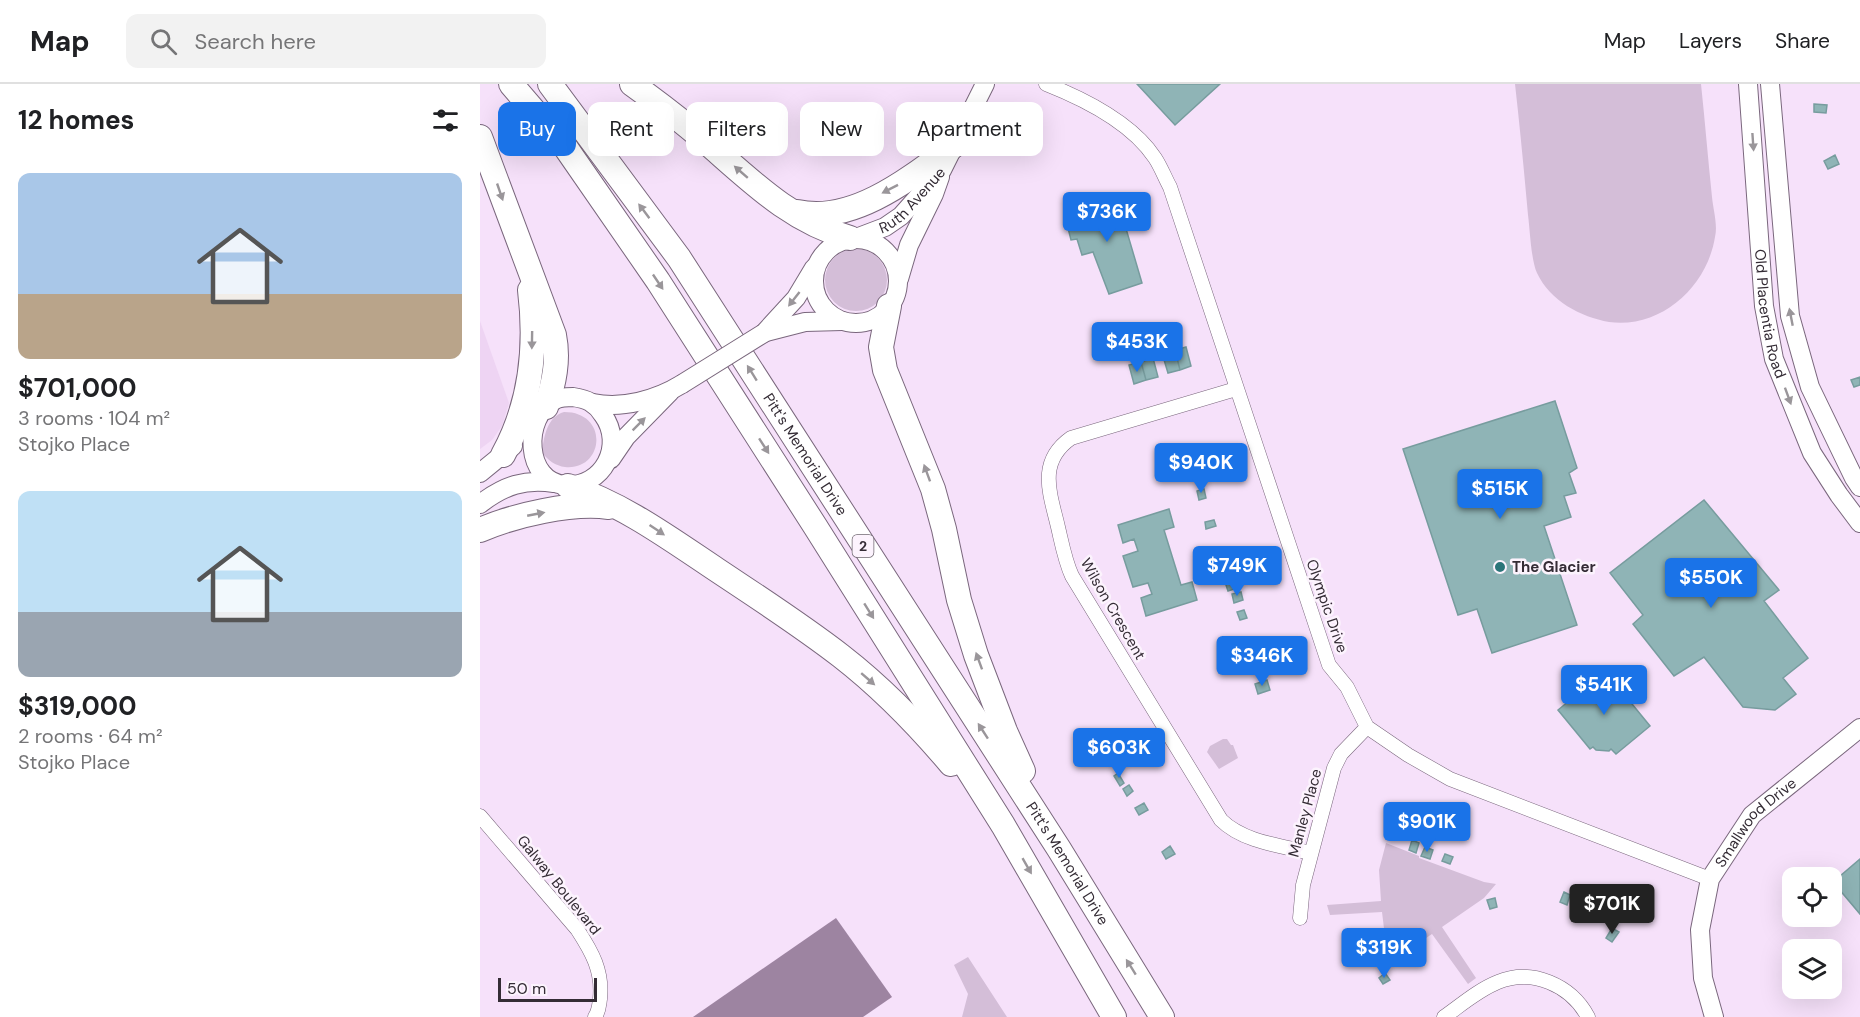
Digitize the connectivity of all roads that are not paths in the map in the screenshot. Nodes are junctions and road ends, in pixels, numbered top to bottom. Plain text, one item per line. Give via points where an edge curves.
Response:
1 (511, 84) edge
2 (550, 84) edge
3 (632, 84) edge
4 (985, 84) edge
5 (1046, 84) edge
6 (1748, 84) edge
7 (1770, 84) edge
8 (976, 102) edge
9 (480, 137) edge
10 (940, 156) edge
11 (950, 156) edge
12 (942, 170) junction
13 (786, 209) junction
14 (853, 238) junction
15 (526, 261) junction
16 (818, 262) junction
17 (893, 295) junction
18 (842, 321) junction
19 (764, 333) junction
20 (676, 388) junction
21 (1236, 389) junction
22 (592, 403) junction
23 (541, 414) junction
24 (503, 455) junction
25 (609, 460) junction
26 (480, 474) edge
27 (561, 484) junction
28 (1860, 487) edge
29 (480, 504) edge
30 (624, 510) junction
31 (1860, 523) edge
32 (480, 530) edge
33 (1367, 728) junction
34 (1858, 730) edge
35 (480, 816) edge
36 (1003, 825) junction
37 (1059, 849) junction
38 (1311, 854) junction
39 (1710, 879) junction
40 (1300, 918) dead end
41 (595, 1017) edge
42 (1114, 1017) edge
43 (1162, 1017) edge
44 (1443, 1017) edge
45 (1588, 1017) edge
46 (1714, 1017) edge

1 -> 36 highway, Pitt's Memorial Drive / 2 via 566,147 658,281
37 -> 2 highway, Pitt's Memorial Drive / 2 via 680,258
13 -> 3 highway
4 - 8 main road, Ruth Avenue
5 - 21 street, Olympic Drive via 1076,96 1132,131 1154,157 1170,187
6 -> 31 main road, Old Placentia Road via 1764,306 1774,359 1812,453
28 -> 7 main road, Old Placentia Road via 1810,387 1790,316
9 -> 15 highway
10 -> 13 highway via 901,184 850,208 808,214
11 - 12 main road, Ruth Avenue
12 - 14 main road, Ruth Avenue via 901,216 885,227
12 - 17 main road via 909,245
13 - 14 highway via 820,228
14 - 16 main road via 832,244
14 - 17 main road via 873,242 888,254 897,270
15 - 23 highway via 546,308 557,349 555,374
15 -> 24 highway via 533,314 532,366 521,416
16 - 18 main road via 814,278 816,296 828,313
16 -> 19 main road via 796,298
17 - 18 main road via 876,318 855,323
37 -> 17 highway via 1005,731 976,655 933,489 885,370 881,346
18 - 19 main road via 805,322
19 - 20 main road, bridge
20 - 22 main road via 623,405
25 -> 20 main road
21 - 33 street, Olympic Drive via 1329,665 1347,687
21 - 38 street, Wilson Crescent via 1071,438 1053,457 1049,489 1072,576 1221,820 1248,837
22 - 23 main road via 562,398
22 - 25 main road via 609,426
23 - 24 main road
23 - 27 main road via 532,440 535,460 544,477
24 - 26 main road
25 - 27 main road via 592,479 580,484
27 - 29 main road via 517,484
27 - 30 highway
32 -> 30 highway via 569,508 600,506
30 -> 36 highway via 843,658 926,735
33 - 38 street, Manley Place via 1337,761
33 - 39 street via 1450,779
34 - 39 main road, Smallwood Drive via 1752,815
35 - 41 street, Galway Boulevard via 590,948 600,976
36 -> 42 highway, Pitt's Memorial Drive / 2
43 -> 37 highway, Pitt's Memorial Drive / 2
38 - 40 street, Manley Place
39 - 46 main road, Smallwood Drive via 1700,930 1703,978
44 - 45 street via 1491,985 1525,977 1562,988

